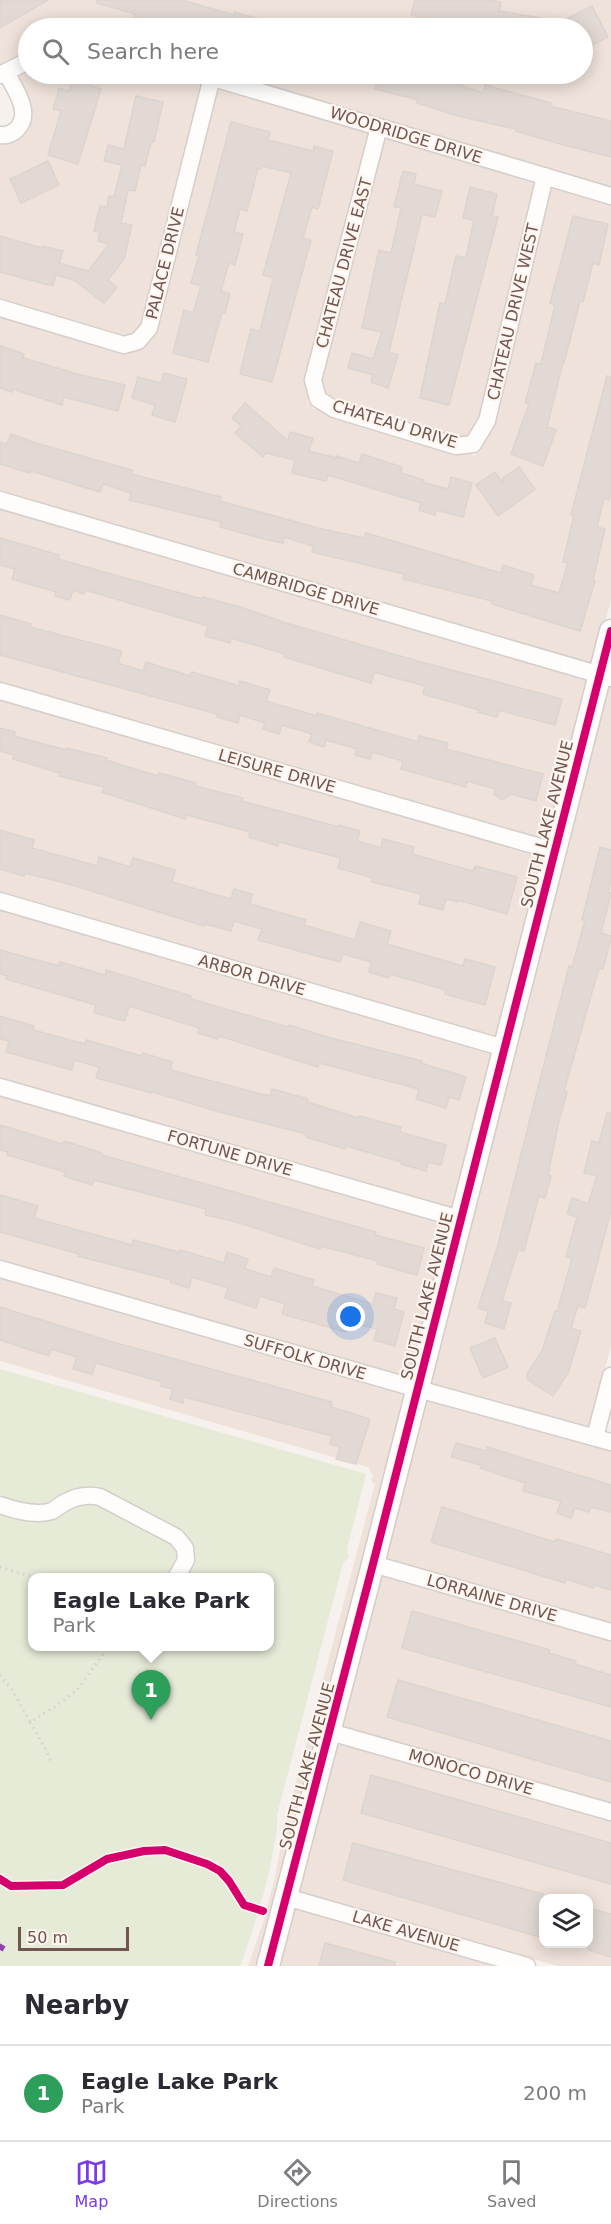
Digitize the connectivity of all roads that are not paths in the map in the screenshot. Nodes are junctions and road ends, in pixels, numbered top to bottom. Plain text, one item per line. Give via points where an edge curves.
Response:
1 (18, 66) edge
2 (3, 74) edge
3 (204, 84) edge
4 (236, 84) edge
5 (379, 127) junction
6 (0, 135) edge
7 (545, 176) junction
8 (611, 196) edge
9 (0, 308) edge
10 (318, 399) joint
11 (473, 444) joint
12 (0, 500) edge
13 (611, 631) edge
14 (605, 676) edge
15 (0, 691) edge
16 (554, 851) junction
17 (0, 901) edge
18 (504, 1048) junction
19 (0, 1087) edge
20 (460, 1219) junction
21 (0, 1269) edge
22 (611, 1377) edge
23 (418, 1389) junction
24 (603, 1440) edge
25 (0, 1505) edge
26 (373, 1564) junction
27 (180, 1573) edge
28 (611, 1632) edge
29 (330, 1732) junction
30 (611, 1812) edge
31 (286, 1897) junction
32 (268, 1966) edge
33 (527, 1966) edge

1 - 2 street
2 - 6 street via 22,104 24,118 13,133
3 - 9 street, PALACE DRIVE via 149,328 138,341 124,345
4 - 5 street, WOODRIDGE DRIVE
5 - 7 street, WOODRIDGE DRIVE
5 - 10 street, CHATEAU DRIVE EAST via 313,380
7 - 8 street, WOODRIDGE DRIVE
7 - 11 street, CHATEAU DRIVE WEST via 487,422
10 - 11 street, CHATEAU DRIVE via 334,409 456,446
12 - 14 street, CAMBRIDGE DRIVE
13 - 14 street, SOUTH LAKE AVENUE
14 - 16 street, SOUTH LAKE AVENUE
15 - 16 street, LEISURE DRIVE
16 - 18 street, SOUTH LAKE AVENUE
17 - 18 street, ARBOR DRIVE
18 - 20 street, SOUTH LAKE AVENUE
19 - 20 street, FORTUNE DRIVE
20 - 23 street, SOUTH LAKE AVENUE
21 - 23 street, SUFFOLK DRIVE
22 - 24 street
23 - 24 street, SUFFOLK DRIVE
23 - 26 street, SOUTH LAKE AVENUE
25 - 27 street via 51,1511 77,1496 100,1497 176,1537 185,1548 186,1560
26 - 28 street, LORRAINE DRIVE
26 - 29 street, SOUTH LAKE AVENUE
29 - 30 street, MONOCO DRIVE
29 - 31 street, SOUTH LAKE AVENUE
31 - 32 street, SOUTH LAKE AVENUE
31 - 33 street, LAKE AVENUE

